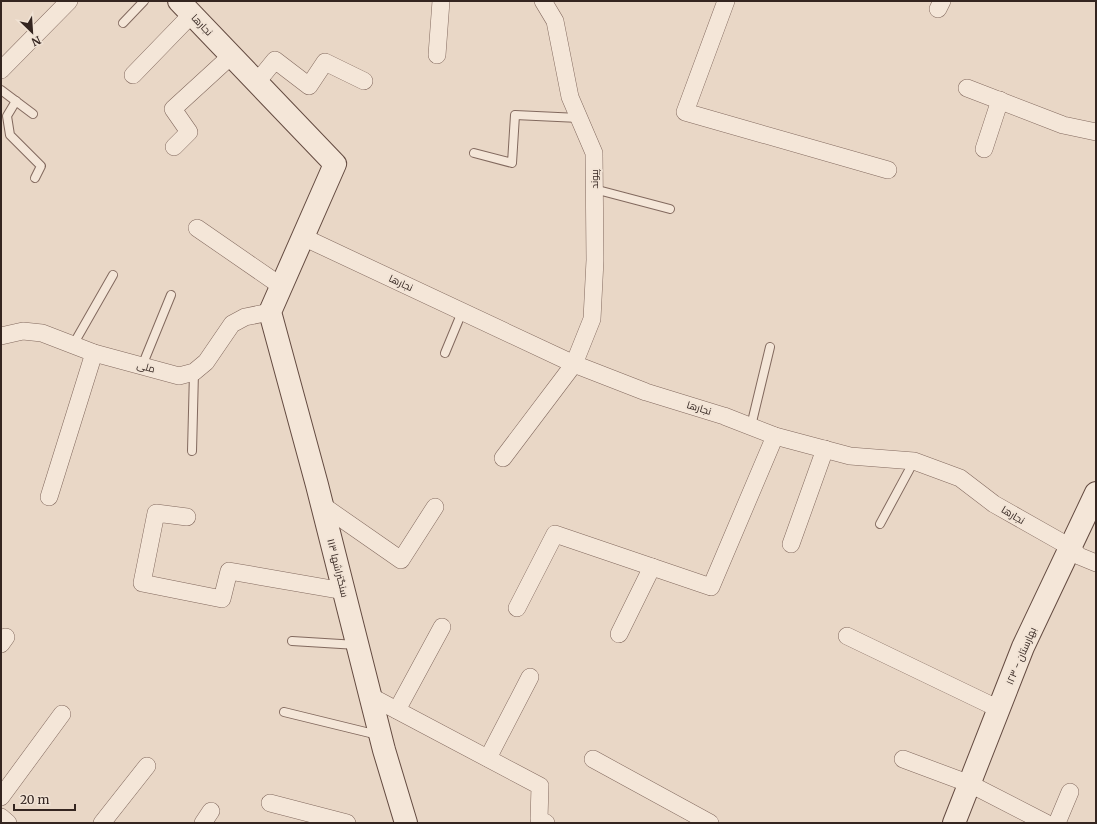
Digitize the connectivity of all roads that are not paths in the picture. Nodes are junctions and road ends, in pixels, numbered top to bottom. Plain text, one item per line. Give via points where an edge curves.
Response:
1 (69, 1) edge
2 (144, 1) edge
3 (441, 1) edge
4 (544, 1) edge
5 (726, 1) edge
6 (186, 7) edge
7 (123, 23) dead end
8 (232, 55) junction
9 (437, 55) dead end
10 (1, 70) edge
11 (133, 75) dead end
12 (364, 81) dead end
13 (257, 82) junction
14 (967, 88) dead end
15 (1, 90) edge
16 (1000, 100) junction
17 (16, 101) junction
18 (33, 114) dead end
19 (579, 118) junction
20 (1096, 132) edge
21 (174, 147) dead end
22 (984, 149) dead end
23 (474, 153) dead end
24 (888, 170) dead end
25 (35, 178) dead end
26 (594, 189) junction
27 (670, 209) dead end
28 (197, 228) dead end
29 (303, 237) junction
30 (113, 275) dead end
31 (281, 286) junction
32 (171, 295) dead end
33 (270, 312) junction
34 (462, 312) junction
35 (1, 336) edge
36 (73, 345) junction
37 (770, 347) dead end
38 (94, 353) junction
39 (445, 353) dead end
40 (574, 364) junction
41 (142, 366) junction
42 (194, 372) junction
43 (751, 426) junction
44 (775, 436) junction
45 (825, 449) junction
46 (192, 451) dead end
47 (504, 458) dead end
48 (914, 461) junction
49 (1096, 493) edge
50 (49, 497) dead end
51 (322, 505) junction
52 (435, 507) dead end
53 (187, 517) dead end
54 (880, 524) dead end
55 (791, 544) dead end
56 (1070, 547) junction
57 (1096, 563) edge
58 (652, 567) junction
59 (344, 592) junction
60 (517, 608) dead end
61 (442, 627) dead end
62 (618, 634) dead end
63 (847, 636) dead end
64 (292, 641) dead end
65 (357, 645) junction
66 (530, 677) dead end
67 (370, 696) junction
68 (999, 709) junction
69 (397, 710) junction
70 (284, 712) dead end
71 (62, 714) dead end
72 (380, 735) junction
73 (488, 758) junction
74 (593, 759) dead end
75 (902, 759) dead end
76 (147, 766) dead end
77 (970, 784) junction
78 (1070, 792) dead end
79 (1, 797) edge
80 (270, 803) dead end
81 (1, 817) edge
82 (8, 823) edge
83 (102, 823) edge
84 (346, 823) edge
85 (406, 823) edge
86 (546, 823) edge
87 (710, 823) edge
88 (954, 823) edge
89 (1046, 823) edge
90 (1057, 823) edge

1 - 10 street
2 - 7 lane
3 - 9 street
4 - 19 street, پیوند via 555,21 570,97
5 - 24 street via 686,112
6 - 8 street, نجارها
6 - 11 street
8 - 13 street, نجارها
8 - 21 street via 174,109 189,132
12 - 13 street via 325,62 309,86 275,60
13 - 29 street, نجارها via 335,164
14 - 16 street
15 - 17 lane
16 - 20 street via 1064,125
16 - 22 street
17 - 18 lane
17 - 25 lane via 7,116 10,135 40,166
19 - 23 lane via 515,115 512,163
19 - 26 street, پیوند via 594,153
26 - 27 lane
26 - 40 street, پیوند via 595,260 592,319
28 - 31 street
29 - 31 street, نجارها
29 - 34 street, نجارها
30 - 36 lane
31 - 33 street, نجارها
32 - 41 lane
33 - 42 street via 245,317 232,324 206,362
33 - 51 street, سنگتراشها ۱۱۳
34 - 39 lane
34 - 40 street, نجارها
35 - 36 street, ملی via 23,331 42,333
36 - 38 street, ملی
37 - 43 lane
38 - 41 street, ملی
38 - 50 street
40 - 43 street, نجارها via 646,392
40 - 47 street, پیوند
41 - 42 street, ملی via 180,376
42 - 46 lane
43 - 44 street, نجارها
44 - 45 street, نجارها
44 - 58 street via 711,588
45 - 48 street, نجارها via 850,456
45 - 55 street
48 - 54 lane
48 - 56 street, نجارها via 960,478 994,504
49 - 56 street, بهارستان - ۱۲۳
51 - 52 street via 401,560
51 - 59 street, سنگتراشها ۱۱۳
53 - 59 street via 156,513 142,583 222,599 229,571
56 - 57 street, نجارها via 1079,556
56 - 68 street, بهارستان - ۱۲۳ via 1023,647
58 - 60 street via 555,534
58 - 62 street
59 - 65 street, سنگتراشها ۱۱۳
61 - 69 street
63 - 68 street
64 - 65 lane
65 - 67 street, سنگتراشها ۱۱۳
66 - 73 street
67 - 69 street
67 - 72 street, سنگتراشها ۱۱۳
68 - 77 street, بهارستان - ۱۲۳
69 - 73 street
70 - 72 lane
71 - 79 street
72 - 85 street, سنگتراشها ۱۱۳
73 - 86 street via 540,786 539,819
74 - 87 street
75 - 77 street
76 - 83 street
77 - 88 street, بهارستان - ۱۲۳
77 - 89 street
78 - 90 street
80 - 84 street
81 - 82 street

